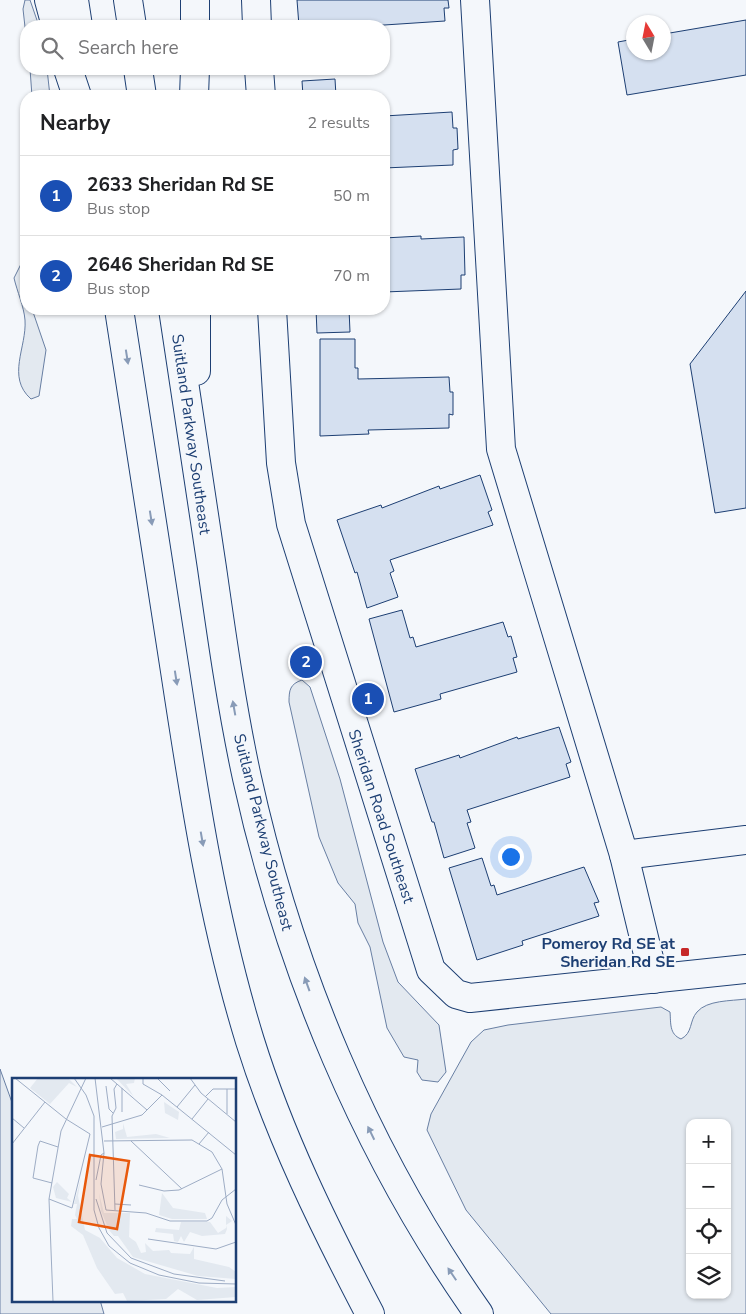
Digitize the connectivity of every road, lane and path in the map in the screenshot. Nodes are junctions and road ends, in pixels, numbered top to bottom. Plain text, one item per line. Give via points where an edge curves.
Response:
1 (49, 0) edge
2 (74, 0) edge
3 (128, 0) edge
4 (195, 0) edge
5 (256, 0) edge
6 (475, 0) edge
7 (54, 20) edge
8 (77, 20) edge
9 (131, 20) edge
10 (195, 20) edge
11 (257, 20) edge
12 (70, 75) edge
13 (85, 75) edge
14 (139, 75) edge
15 (195, 75) edge
16 (260, 75) edge
17 (75, 90) edge
18 (87, 90) edge
19 (141, 90) edge
20 (194, 90) edge
21 (261, 90) edge
22 (120, 315) edge
23 (175, 315) edge
24 (196, 315) edge
25 (272, 315) edge
26 (195, 458) junction
27 (746, 840) edge
28 (624, 854) junction
29 (746, 969) edge
30 (654, 979) junction
31 (370, 1314) edge
32 (479, 1314) edge

1 - 7 main road
2 - 8 main road
3 - 9 main road
4 - 10 main road
5 - 11 main road
6 - 28 main road via 501,449
12 - 17 main road
13 - 18 main road
14 - 19 main road
15 - 20 main road
16 - 21 main road
22 -> 31 main road via 194,791 213,894 235,986 251,1043 287,1142 328,1234
23 - 26 main road, Suitland Parkway Southeast
24 - 26 main road
25 - 30 main road, Sheridan Road Southeast via 282,463 291,524 431,970 456,994 470,998
32 -> 26 main road, Suitland Parkway Southeast via 391,1173 344,1076 302,971 274,881 248,779 228,674
27 - 28 main road
28 - 30 main road
29 - 30 main road

